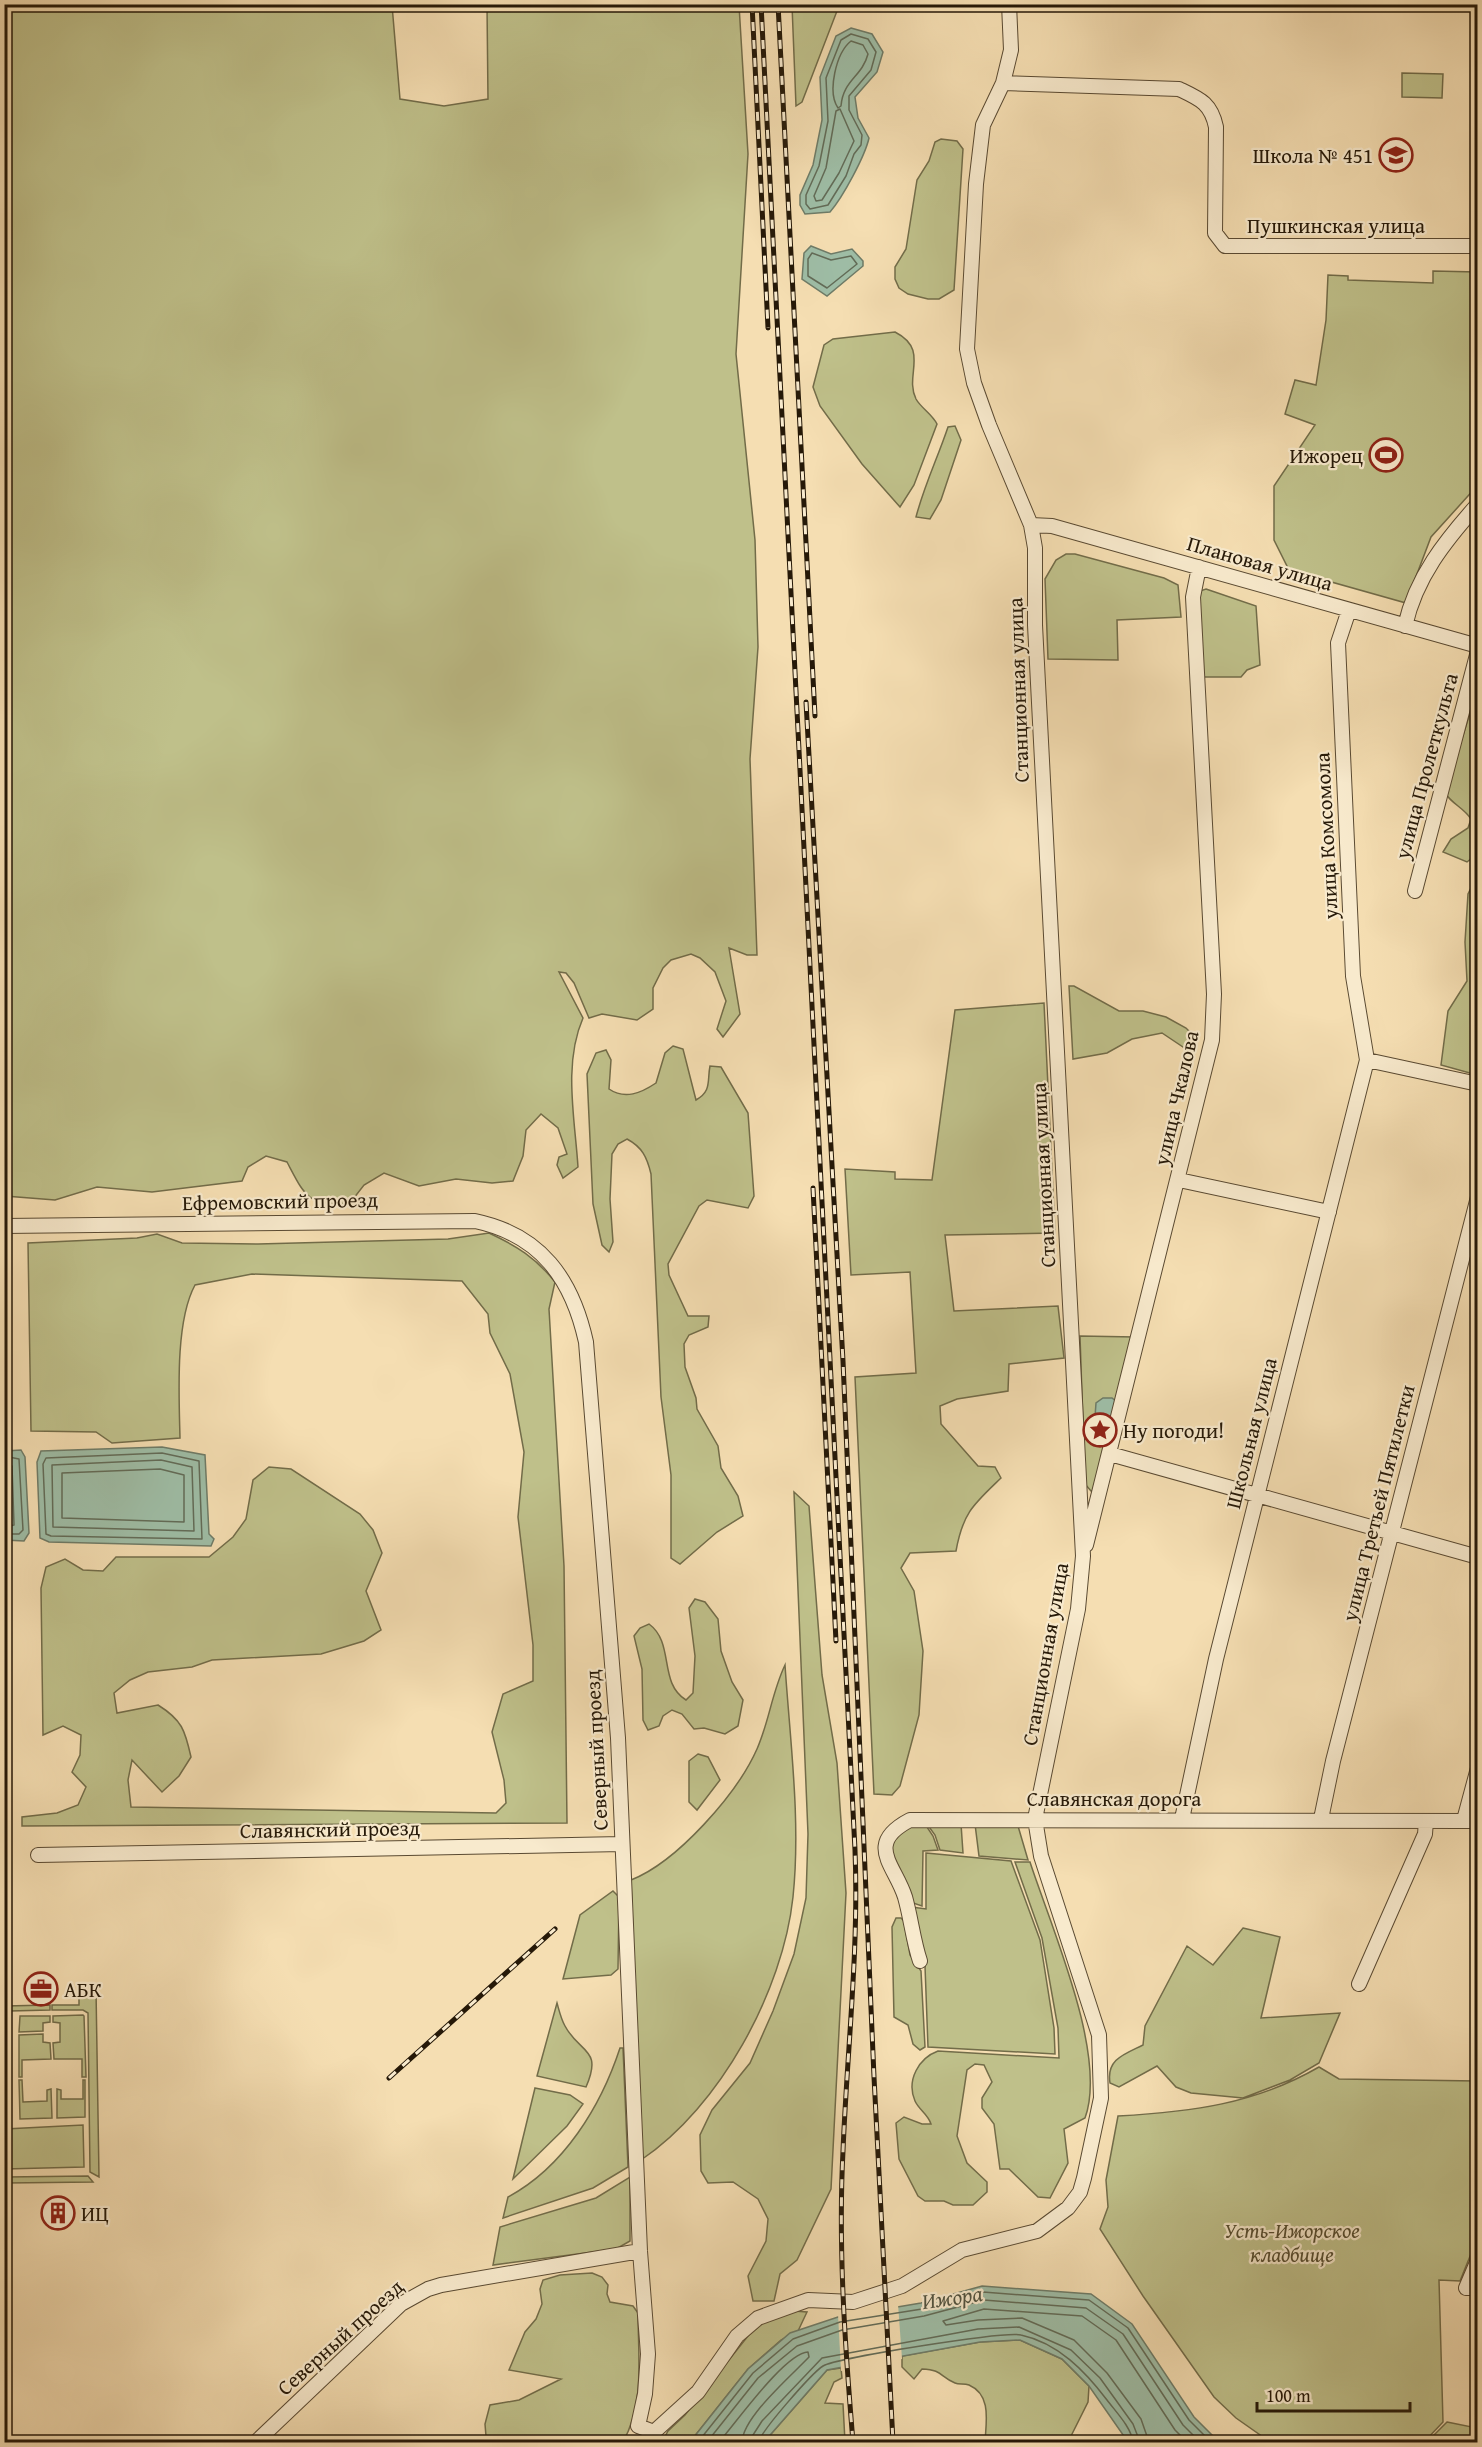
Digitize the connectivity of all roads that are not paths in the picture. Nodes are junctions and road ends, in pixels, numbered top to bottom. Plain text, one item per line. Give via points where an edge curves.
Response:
1 (1009, 4) edge
2 (1003, 84) junction
3 (1478, 246) edge
4 (1478, 504) edge
5 (1031, 525) junction
6 (1199, 567) junction
7 (1349, 610) junction
8 (1405, 626) junction
9 (1478, 646) edge
10 (1478, 651) edge
11 (1415, 891) dead end
12 (1367, 1060) junction
13 (1478, 1084) edge
14 (1179, 1180) junction
15 (1478, 1197) edge
16 (1329, 1212) junction
17 (4, 1226) edge
18 (546, 1257) joint
19 (1110, 1454) junction
20 (1257, 1495) junction
21 (1080, 1498) junction
22 (1098, 1502) junction
23 (1392, 1533) junction
24 (1083, 1556) junction
25 (1478, 1557) edge
26 (1478, 1768) edge
27 (1035, 1819) junction
28 (1182, 1819) junction
29 (1321, 1819) junction
30 (1471, 1820) edge
31 (1426, 1821) junction
32 (622, 1845) junction
33 (38, 1855) dead end
34 (920, 1960) dead end
35 (1359, 1984) dead end
36 (640, 2251) junction
37 (1478, 2260) edge
38 (1472, 2288) edge
39 (256, 2442) edge

1 - 2 street, Станционная улица via 1011,50
2 - 3 street, Пушкинская улица via 1179,89 1196,97 1212,110 1216,127 1215,233 1225,246
2 - 5 street, Станционная улица via 983,125 967,349 989,425
4 - 8 street via 1440,547 1415,591
5 - 6 street, Плановая улица via 1052,526
5 - 21 street, Станционная улица
6 - 7 street, Плановая улица
6 - 14 street, улица Чкалова via 1193,597 1214,1019 1208,1064
7 - 8 street, Плановая улица
7 - 12 street, улица Комсомола via 1338,643 1353,976
8 - 9 street, Плановая улица
10 - 11 street, улица Пролеткульта
12 - 13 street
12 - 16 street, Школьная улица
14 - 16 street
14 - 19 street, улица Чкалова
15 - 23 street, улица Третьей Пятилетки
16 - 20 street, Школьная улица
17 - 18 street, Ефремовский проезд via 460,1220 509,1231
18 - 32 street, Северный проезд via 571,1290 586,1342 617,1726
19 - 20 street
19 - 22 street, улица Чкалова
20 - 23 street
20 - 28 street, Школьная улица
21 - 22 street
21 - 24 street, Станционная улица
22 - 24 street, улица Чкалова
23 - 25 street
23 - 29 street, улица Третьей Пятилетки
24 - 27 street, Станционная улица via 1078,1609
26 - 30 street
27 - 28 street, Славянская дорога
27 - 34 street, Славянская дорога via 910,1820 895,1827 885,1849 888,1866 904,1895
27 - 36 street, Северный проезд via 1041,1856 1099,2035 1101,2098 1080,2192 1068,2208 1037,2231 962,2250 902,2286 853,2302 808,2300 758,2318 737,2336 698,2392 654,2432 638,2426 648,2354
28 - 29 street, Славянская дорога
29 - 31 street, Славянская дорога
30 - 31 street, Славянская дорога
31 - 35 street via 1425,1834
32 - 33 street, Славянский проезд
32 - 36 street, Северный проезд
36 - 39 street, Северный проезд via 428,2289 401,2304
37 - 38 street

